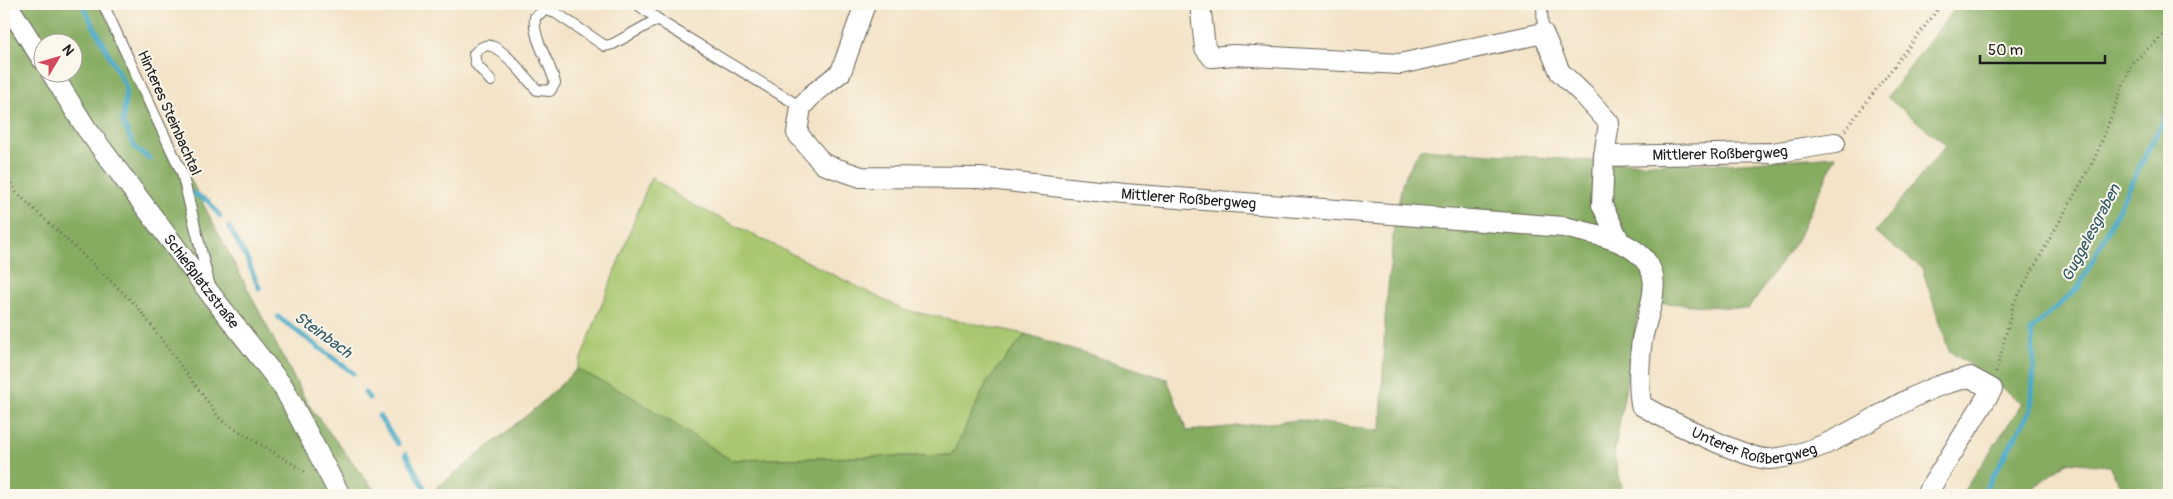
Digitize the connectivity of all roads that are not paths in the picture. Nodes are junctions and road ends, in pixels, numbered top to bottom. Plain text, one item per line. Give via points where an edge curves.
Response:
1 (7, 4) edge
2 (103, 4) edge
3 (636, 4) edge
4 (865, 4) edge
5 (1200, 4) edge
6 (1542, 4) edge
7 (658, 19) junction
8 (1544, 33) junction
9 (32, 43) edge
10 (491, 81) dead end
11 (57, 82) edge
12 (801, 107) junction
13 (1835, 144) road end
14 (1604, 156) junction
15 (1620, 242) junction
16 (1652, 270) joint
17 (212, 296) junction
18 (340, 495) edge
19 (1926, 495) edge

1 - 9 street
2 - 17 lane, Hinteres Steinbachtal via 182,173
3 - 7 lane
4 - 12 street via 841,72
5 - 8 street via 1205,48 1212,57 1234,55 1400,64
6 - 8 lane
7 - 10 lane via 605,46 556,13 545,10 535,17 534,27 551,67 555,83 550,91 538,90 502,52 491,46 481,47 474,54 476,64
7 - 12 lane
8 - 14 street via 1560,72 1609,123
11 - 17 street, Schießplatzstraße via 86,128
12 - 15 street, Mittlerer Roßbergweg via 797,132 823,164 861,177 980,178 1124,194 1564,227
13 - 14 street, Mittlerer Roßbergweg via 1772,154
14 - 15 street via 1602,204
15 - 16 street, Mittlerer Roßbergweg via 1648,261
16 - 19 street, Unterer Roßbergweg via 1654,295 1642,341 1638,385 1640,405 1737,450 1768,460 1814,448 1940,386 1970,378 1992,388
17 - 18 street, Schießplatzstraße via 284,388

